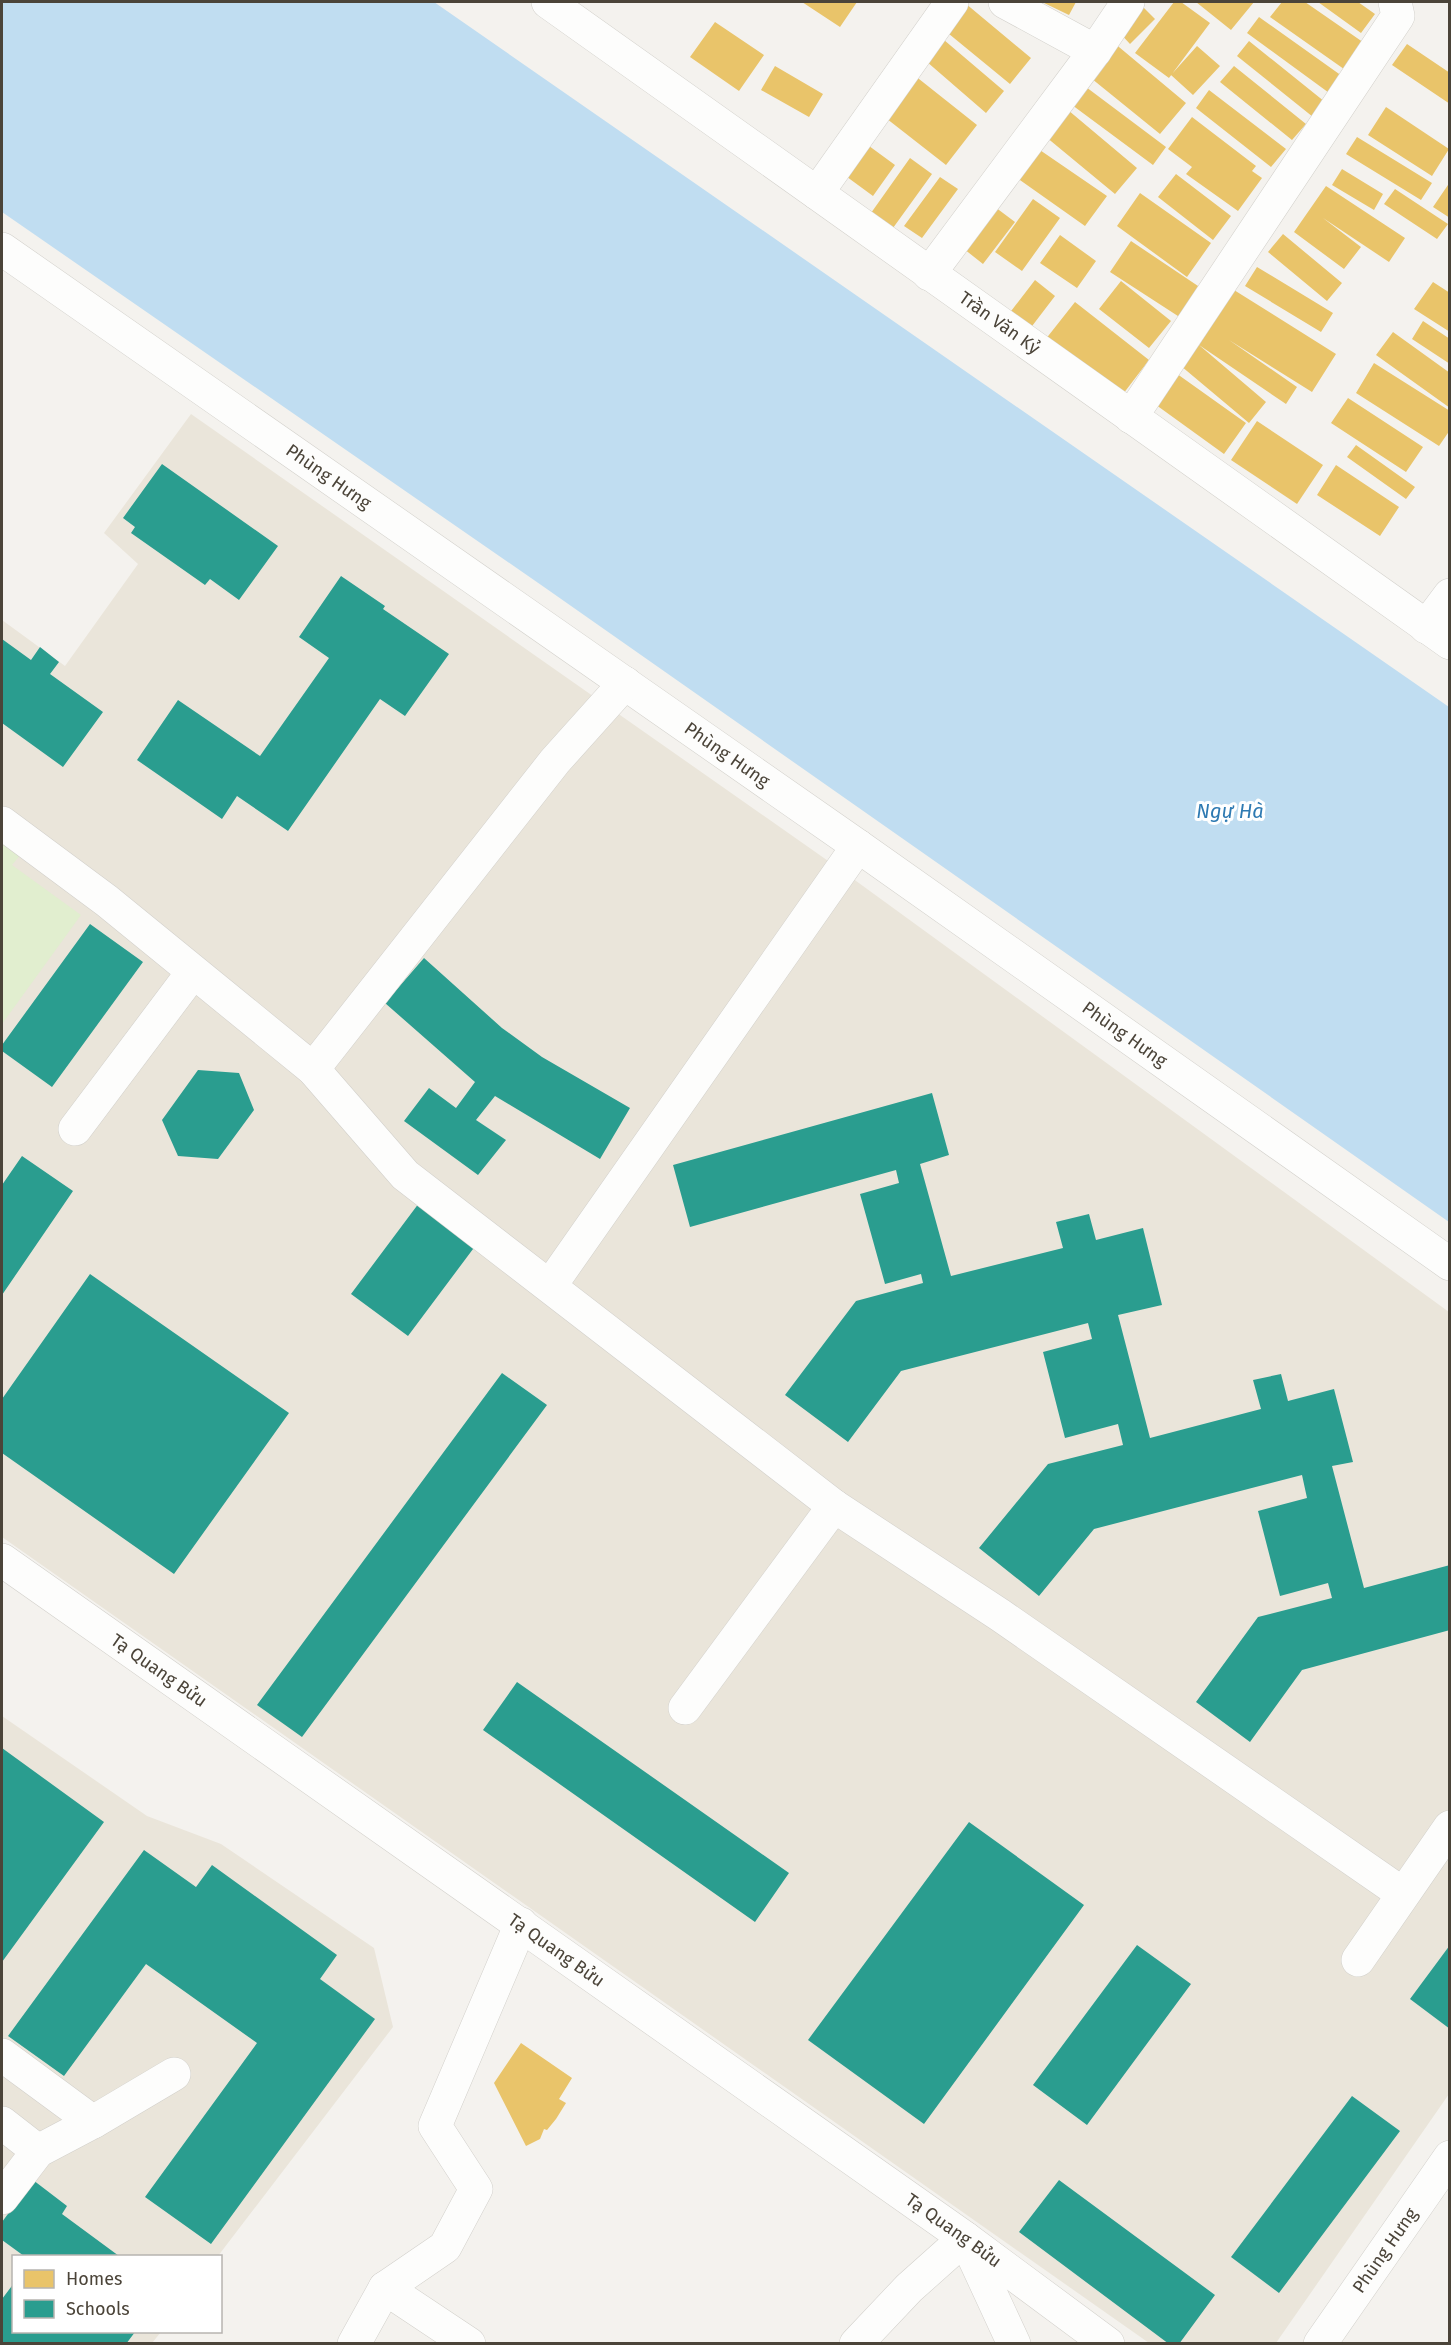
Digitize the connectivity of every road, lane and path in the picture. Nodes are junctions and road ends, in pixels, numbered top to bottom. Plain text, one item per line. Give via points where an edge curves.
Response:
1 (548, 2) edge
2 (952, 2) edge
3 (1005, 2) edge
4 (1128, 2) edge
5 (1395, 2) edge
6 (1095, 51) junction
7 (818, 193) junction
8 (2, 249) edge
9 (928, 274) junction
10 (1131, 417) junction
11 (1449, 595) edge
12 (1438, 635) edge
13 (625, 683) junction
14 (2, 823) edge
15 (858, 846) junction
16 (193, 972) junction
17 (313, 1070) junction
18 (75, 1129) dead end
19 (1449, 1264) edge
20 (550, 1286) junction
21 (834, 1506) junction
22 (2, 1560) edge
23 (685, 1708) dead end
24 (1449, 1827) edge
25 (1403, 1894) junction
26 (521, 1924) junction
27 (1358, 1960) dead end
28 (2, 2055) edge
29 (174, 2074) dead end
30 (93, 2122) junction
31 (2, 2124) edge
32 (38, 2151) junction
33 (1449, 2157) edge
34 (2, 2198) edge
35 (966, 2238) junction
36 (385, 2288) junction
37 (354, 2343) edge
38 (469, 2343) edge
39 (856, 2343) edge
40 (1014, 2343) edge
41 (1108, 2343) edge
42 (1320, 2343) edge

1 - 7 street, Trần Văn Kỷ
2 - 7 street
3 - 6 street
4 - 6 street
5 - 10 street via 1398,16
6 - 9 street
7 - 9 street, Trần Văn Kỷ
8 - 13 street, Phùng Hưng
9 - 10 street, Trần Văn Kỷ
10 - 12 street, Trần Văn Kỷ
11 - 12 street
13 - 15 street, Phùng Hưng
13 - 17 street via 555,761
14 - 16 street via 107,901
15 - 19 street, Phùng Hưng
15 - 20 street
16 - 17 street
16 - 18 street
17 - 20 street via 405,1175
20 - 21 street
21 - 23 street
21 - 25 street via 1000,1615
22 - 26 street, Tạ Quang Bửu
24 - 25 street
25 - 27 street
26 - 35 street, Tạ Quang Bửu
26 - 36 street via 435,2126 476,2189 445,2247
28 - 30 street
29 - 30 street
30 - 32 street
31 - 32 street
32 - 34 street
33 - 42 street, Phùng Hưng
35 - 39 street via 909,2288
35 - 40 street
35 - 41 street, Tạ Quang Bửu
36 - 37 street
36 - 38 street

